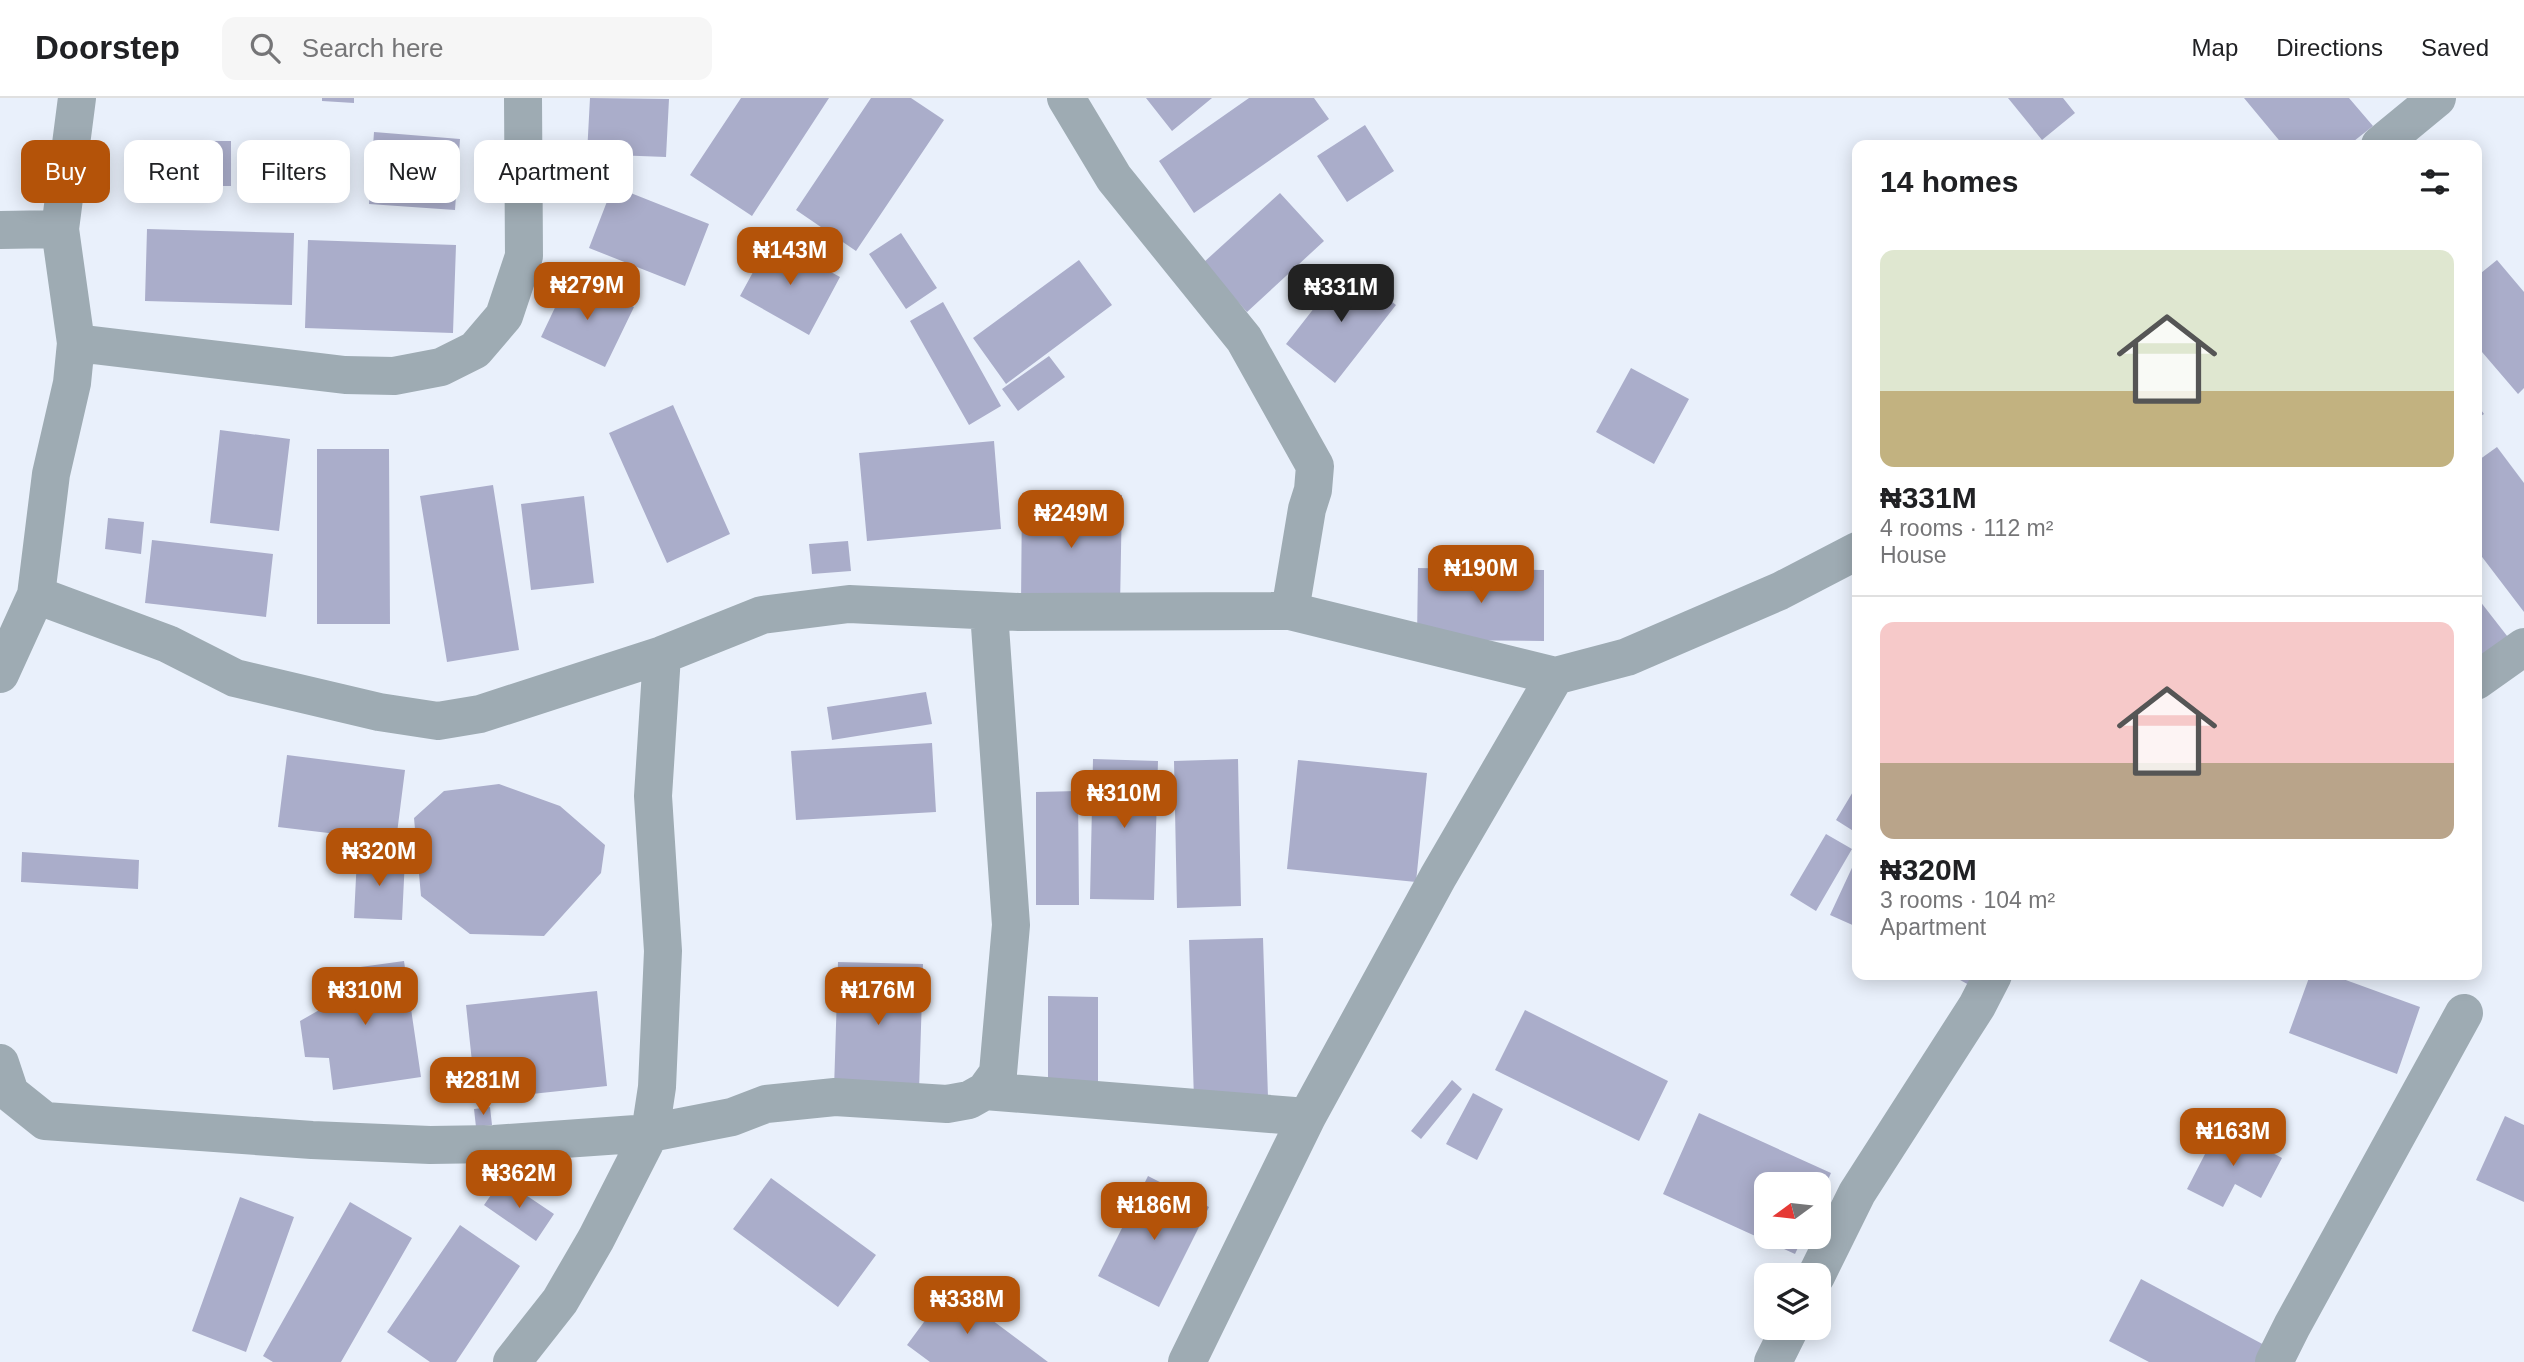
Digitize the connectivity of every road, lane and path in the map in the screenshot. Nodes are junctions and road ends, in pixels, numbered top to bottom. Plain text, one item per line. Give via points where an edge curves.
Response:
1 (77, 98) edge
2 (523, 98) edge
3 (1066, 98) edge
4 (2437, 98) edge
5 (2386, 140) edge
6 (61, 229) junction
7 (0, 230) edge
8 (76, 343) junction
9 (1852, 554) edge
10 (36, 595) junction
11 (1290, 611) junction
12 (989, 612) junction
13 (2524, 647) edge
14 (662, 655) junction
15 (0, 674) edge
16 (1555, 676) junction
17 (2482, 677) edge
18 (1990, 980) edge
19 (2464, 1013) dead end
20 (0, 1063) edge
21 (985, 1091) junction
22 (1307, 1117) junction
23 (650, 1133) junction
24 (1822, 1263) edge
25 (1784, 1340) edge
26 (512, 1362) edge
27 (1187, 1362) edge
28 (1773, 1362) edge
29 (2274, 1362) edge

1 - 6 street
2 - 8 street via 524,256 504,316 475,349 440,367 394,376 345,375
3 - 11 street via 1114,178 1244,340 1315,466
4 - 5 street
6 - 7 street
6 - 8 street
8 - 10 street via 72,383 51,474
9 - 16 street via 1780,591 1626,657
10 - 14 street via 168,644 234,678 438,721 480,714
10 - 15 street
11 - 12 street
11 - 16 street
12 - 14 street via 849,604 762,615
12 - 21 street via 1011,925 998,1073
13 - 17 street
14 - 23 street via 653,796 663,951 657,1087
16 - 22 street
18 - 24 street via 1857,1193
19 - 29 street
20 - 23 street via 10,1093 45,1121 430,1145
21 - 22 street
21 - 23 street via 947,1104 835,1097 766,1104 732,1117
22 - 27 street
23 - 26 street via 560,1301
25 - 28 street

